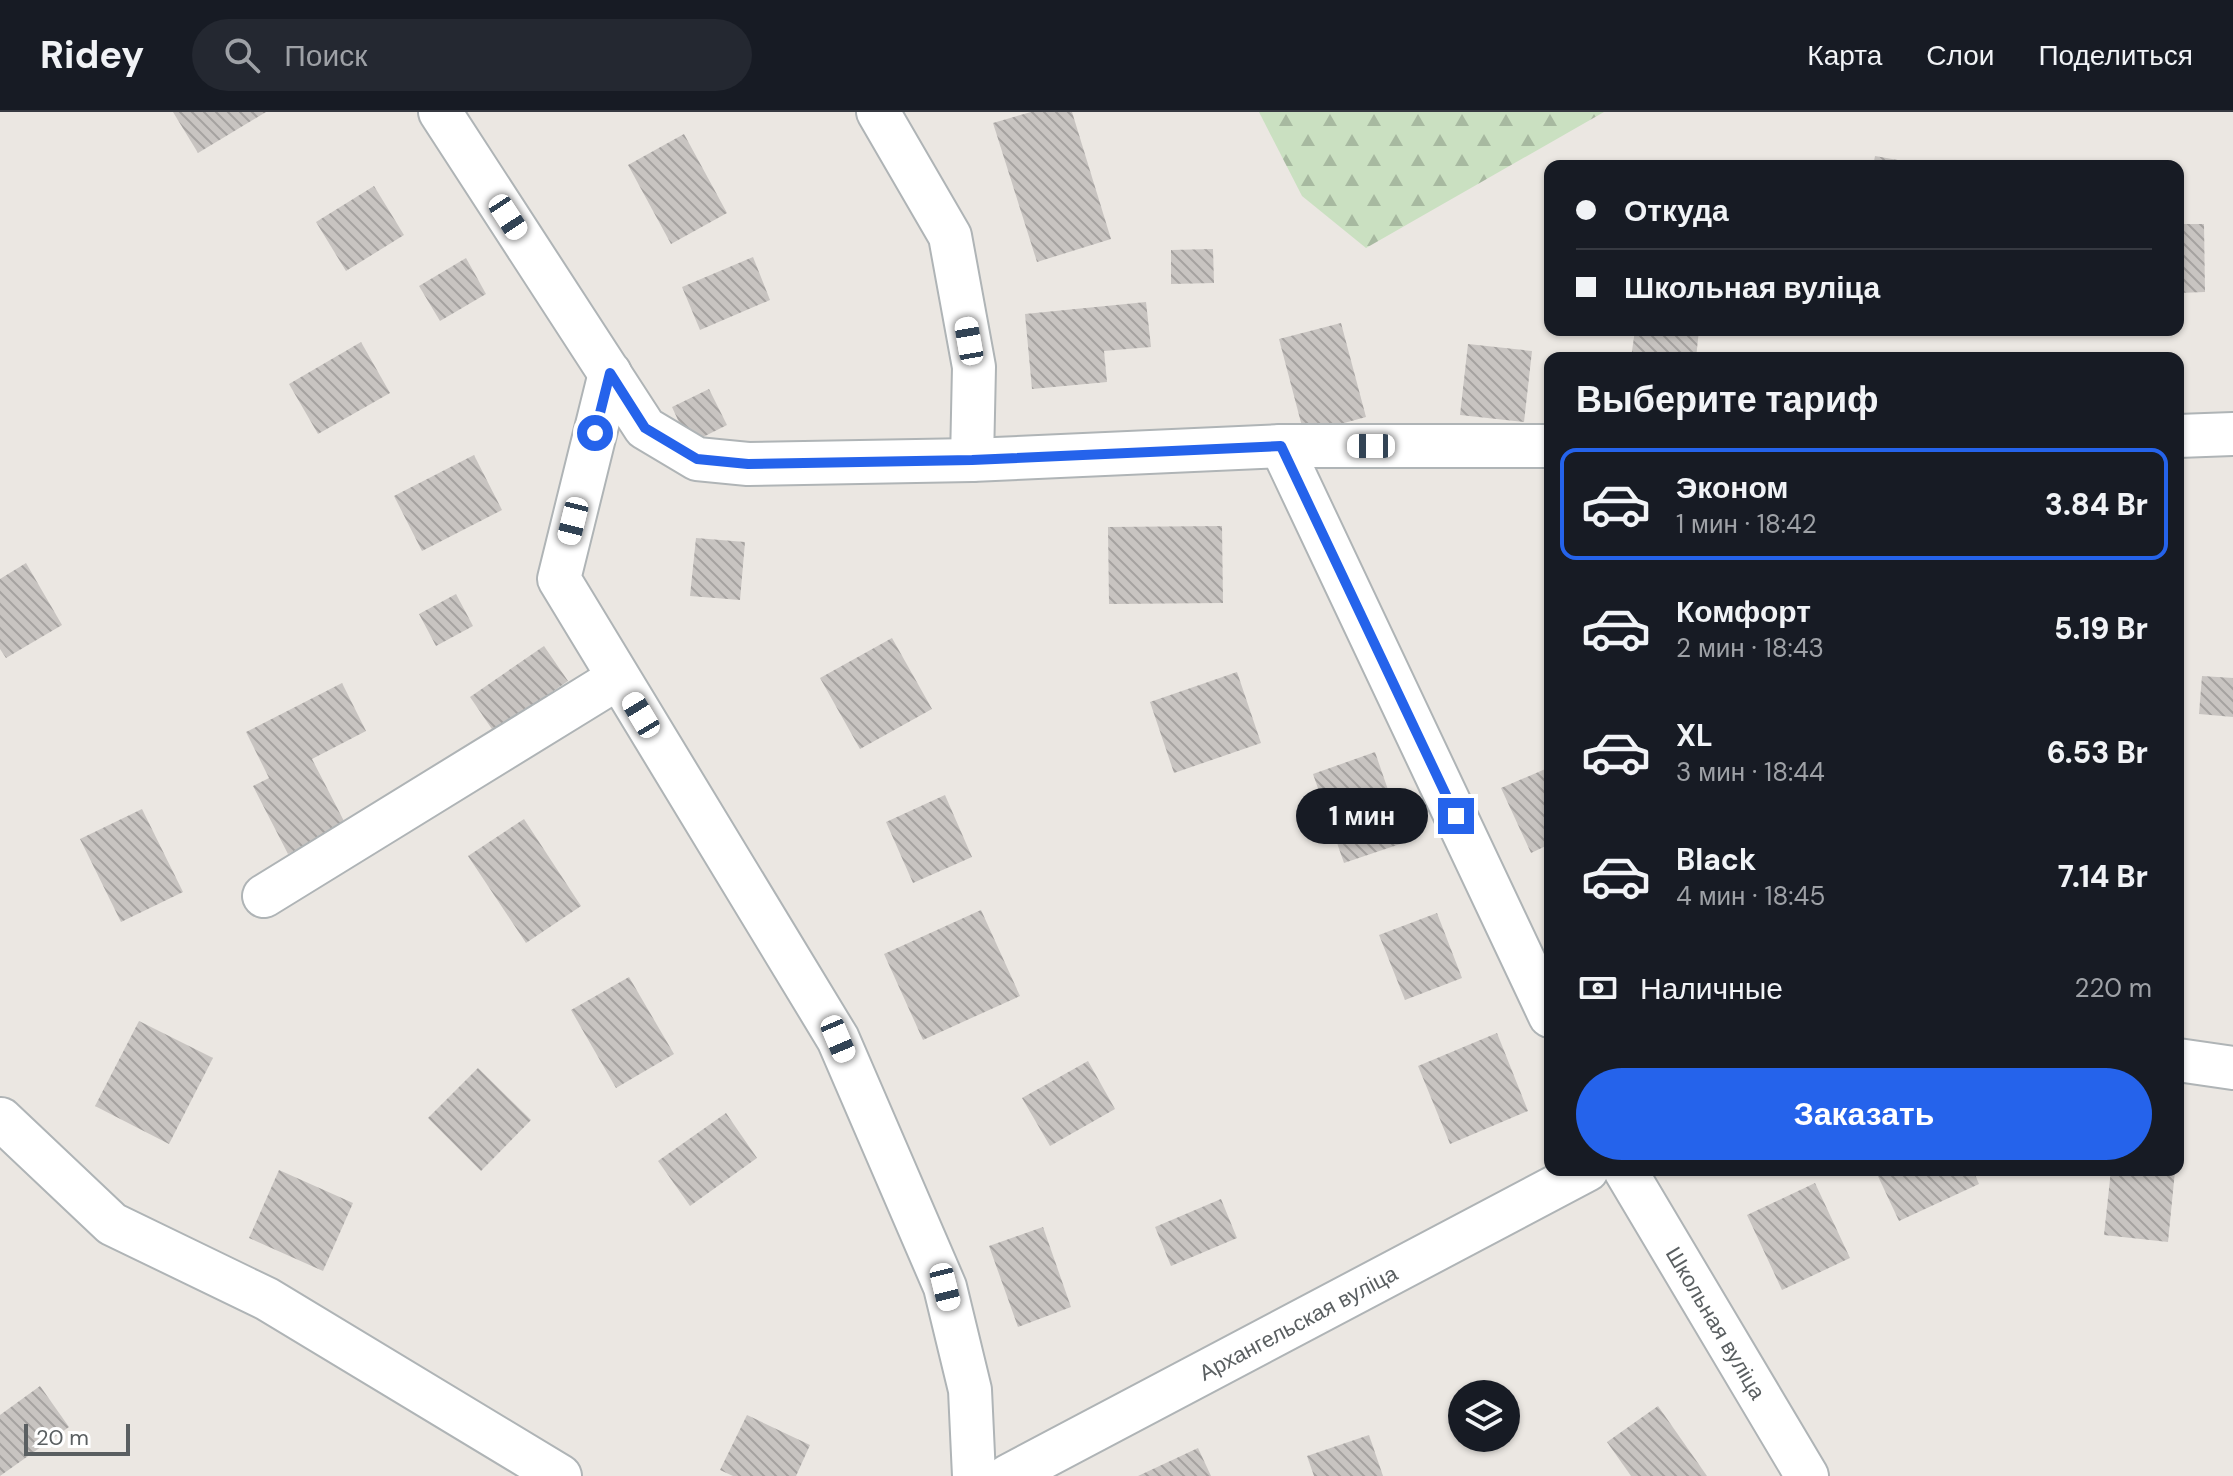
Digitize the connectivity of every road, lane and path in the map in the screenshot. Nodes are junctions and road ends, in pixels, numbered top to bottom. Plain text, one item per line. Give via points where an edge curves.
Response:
1 (440, 112) edge
2 (878, 112) edge
3 (610, 373) junction
4 (2233, 434) edge
5 (2184, 436) edge
6 (1281, 446) junction
7 (1544, 446) edge
8 (972, 460) junction
9 (610, 683) dead end
10 (264, 896) dead end
11 (1544, 1003) edge
12 (2184, 1061) edge
13 (2233, 1068) edge
14 (1, 1119) edge
15 (1576, 1176) edge
16 (1629, 1176) edge
17 (560, 1476) edge
18 (974, 1476) edge
19 (1008, 1476) edge
20 (1807, 1476) edge

1 - 3 street
2 - 8 street via 950,236 974,367
3 - 8 street via 645,428 697,459 748,464
3 - 18 street via 559,579 838,1039 945,1287 970,1390
4 - 5 street
6 - 7 street
6 - 8 street
6 - 11 street
9 - 10 street
12 - 13 street
14 - 17 street via 112,1224 267,1299
15 - 19 street, Архангельская вуліца
16 - 20 street, Школьная вуліца

